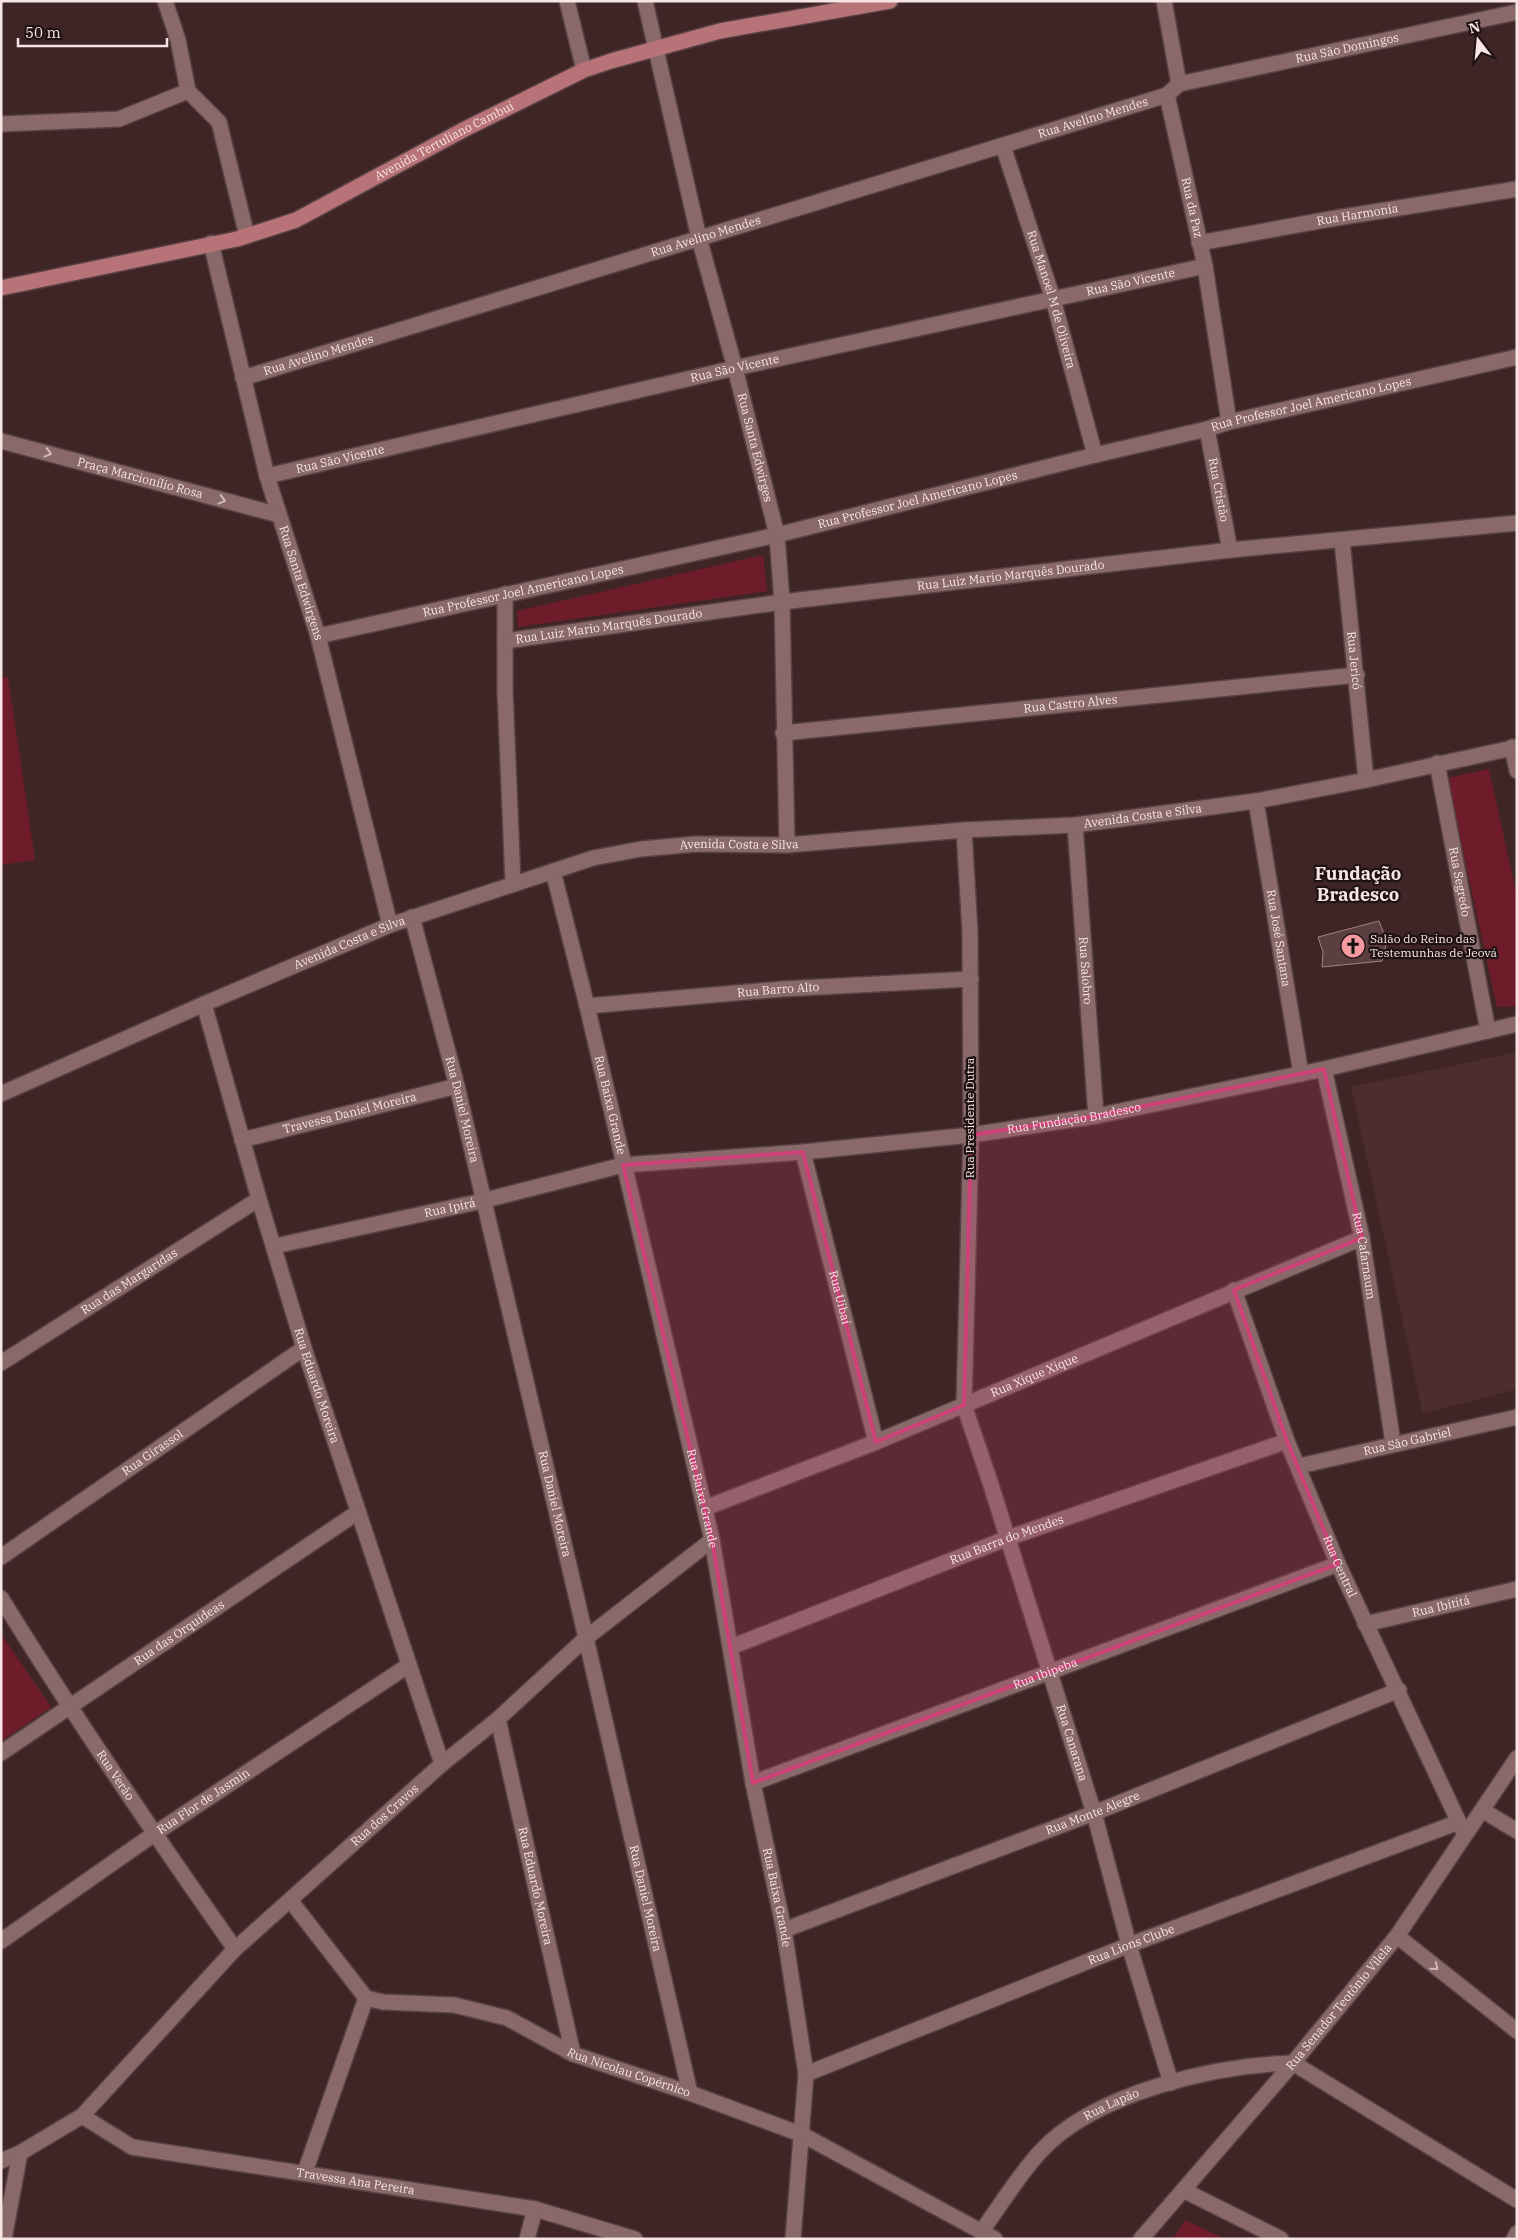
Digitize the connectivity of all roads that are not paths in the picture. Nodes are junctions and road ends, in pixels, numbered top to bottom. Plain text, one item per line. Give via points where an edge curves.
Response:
1 (165, 1) edge
2 (567, 1) edge
3 (645, 1) edge
4 (890, 1) edge
5 (1164, 1) edge
6 (1517, 12) edge
7 (656, 48) junction
8 (584, 70) junction
9 (1179, 84) junction
10 (188, 91) junction
11 (1167, 95) junction
12 (1, 124) edge
13 (1003, 146) junction
14 (1517, 190) edge
15 (247, 236) junction
16 (699, 238) junction
17 (212, 243) junction
18 (1199, 243) junction
19 (1205, 266) junction
20 (1, 288) edge
21 (1053, 299) junction
22 (1517, 357) edge
23 (736, 368) junction
24 (243, 378) junction
25 (1229, 422) junction
26 (1207, 429) junction
27 (1, 441) edge
28 (1095, 455) junction
29 (267, 476) junction
30 (279, 515) junction
31 (1517, 523) edge
32 (777, 535) junction
33 (1342, 541) junction
34 (1230, 550) junction
35 (505, 594) junction
36 (782, 602) junction
37 (318, 636) junction
38 (506, 641) junction
39 (1357, 676) junction
40 (783, 734) junction
41 (1514, 747) edge
42 (1437, 763) junction
43 (1517, 771) edge
44 (1366, 780) junction
45 (1256, 801) junction
46 (1075, 825) junction
47 (964, 830) junction
48 (787, 845) junction
49 (553, 871) junction
50 (513, 883) junction
51 (412, 917) junction
52 (390, 925) junction
53 (970, 980) junction
54 (204, 1004) junction
55 (587, 1006) junction
56 (1517, 1024) edge
57 (1488, 1031) junction
58 (1324, 1069) junction
59 (1301, 1074) junction
60 (457, 1086) junction
61 (1, 1094) edge
62 (1096, 1116) junction
63 (971, 1136) junction
64 (242, 1140) junction
65 (803, 1152) junction
66 (623, 1165) junction
67 (259, 1199) junction
68 (482, 1201) junction
69 (1362, 1238) junction
70 (275, 1246) junction
71 (1234, 1290) junction
72 (304, 1348) junction
73 (1, 1363) edge
74 (964, 1405) junction
75 (1517, 1417) edge
76 (1287, 1441) junction
77 (876, 1442) junction
78 (1393, 1443) junction
79 (1299, 1466) junction
80 (705, 1508) junction
81 (358, 1512) junction
82 (1008, 1538) junction
83 (712, 1540) junction
84 (1, 1557) edge
85 (1338, 1564) junction
86 (1517, 1589) edge
87 (1, 1598) edge
88 (1366, 1624) junction
89 (586, 1638) junction
90 (731, 1648) junction
91 (409, 1665) junction
92 (1050, 1670) junction
93 (1399, 1690) junction
94 (68, 1707) junction
95 (498, 1719) junction
96 (1, 1753) edge
97 (1517, 1758) edge
98 (442, 1764) junction
99 (754, 1783) junction
100 (1482, 1810) junction
101 (1094, 1813) junction
102 (1462, 1829) junction
103 (1517, 1831) edge
104 (154, 1834) junction
105 (290, 1900) junction
106 (784, 1930) junction
107 (1397, 1936) junction
108 (1, 1941) edge
109 (1129, 1945) junction
110 (235, 1949) junction
111 (366, 1998) junction
112 (1517, 2031) edge
113 (573, 2054) junction
114 (1292, 2064) junction
115 (806, 2074) junction
116 (1171, 2083) junction
117 (690, 2093) junction
118 (82, 2116) junction
119 (803, 2135) junction
120 (20, 2153) junction
121 (1, 2160) edge
122 (305, 2172) junction
123 (1183, 2190) junction
124 (1517, 2200) edge
125 (535, 2209) junction
126 (1517, 2233) edge
127 (988, 2235) edge
128 (4, 2239) edge
129 (527, 2239) edge
130 (634, 2239) edge
131 (793, 2239) edge
132 (1141, 2239) edge
133 (1281, 2239) edge
134 (1514, 2239) edge

1 - 10 street via 178,40
2 - 8 street
3 - 7 street, Rua Santa Edwirges
4 - 7 main road, Avenida Tertuliano Cambuí via 720,32
5 - 9 street
6 - 9 street, Rua São Domingos
7 - 8 main road, Avenida Tertuliano Cambuí
7 - 16 street, Rua Santa Edwirges
8 - 15 main road, Avenida Tertuliano Cambuí via 465,129 296,220
9 - 11 street
10 - 12 street via 119,119
10 - 15 street via 219,122
11 - 13 street, Rua Avelino Mendes
11 - 18 street, Rua da Paz
13 - 16 street, Rua Avelino Mendes
13 - 21 street, Rua Manoel M de Oliveira
14 - 18 street, Rua Harmonia
15 - 17 main road, Avenida Tertuliano Cambuí
16 - 23 street, Rua Santa Edwirges
16 - 24 street, Rua Avelino Mendes
17 - 20 main road, Avenida Tertuliano Cambuí
17 - 24 street, Rua Santa Edwirgens
18 - 19 street, Rua da Paz
19 - 21 street, Rua São Vicente
19 - 25 street, Rua da Paz
21 - 23 street, Rua São Vicente
21 - 28 street, Rua Manoel M de Oliveira
22 - 25 street, Rua Professor Joel Americano Lopes
23 - 29 street, Rua São Vicente
23 - 32 street, Rua Santa Edwirges
24 - 29 street, Rua Santa Edwirgens
25 - 26 street, Rua Professor Joel Americano Lopes
26 - 28 street, Rua Professor Joel Americano Lopes
26 - 34 street, Rua Cristão
27 -> 30 street, Praça Marcionílio Rosa
28 - 32 street, Rua Professor Joel Americano Lopes
29 - 30 street, Rua Santa Edwirgens
30 - 37 street, Rua Santa Edwirgens
31 - 33 street, Rua Luiz Mario Marquês Dourado
32 - 35 street, Rua Professor Joel Americano Lopes
32 - 36 street, Rua Santa Edwirges
33 - 34 street, Rua Luiz Mario Marquês Dourado
33 - 39 street, Rua Jericó
34 - 36 street, Rua Luiz Mario Marquês Dourado
35 - 37 street, Rua Professor Joel Americano Lopes
35 - 38 street
36 - 38 street, Rua Luiz Mario Marquês Dourado
36 - 40 street, Rua Santa Edwirges
37 - 52 street, Rua Santa Edwirgens
38 - 50 street
39 - 40 street, Rua Castro Alves
39 - 44 street, Rua Jericó
40 - 48 street, Rua Santa Edwirges
41 - 42 street, Avenida Costa e Silva
41 - 43 street
42 - 44 street, Avenida Costa e Silva
42 - 57 street, Rua Segredo
44 - 45 street, Avenida Costa e Silva
45 - 46 street, Avenida Costa e Silva
45 - 59 street, Rua José Santana
46 - 47 street, Avenida Costa e Silva
46 - 62 street, Rua Salobro
47 - 48 street, Avenida Costa e Silva
47 - 53 street, Rua Presidente Dutra
48 - 49 street, Avenida Costa e Silva via 696,844 641,848
49 - 50 street, Avenida Costa e Silva
49 - 55 street, Rua Baixa Grande
50 - 51 street, Avenida Costa e Silva
51 - 52 street, Avenida Costa e Silva
51 - 60 street, Rua Daniel Moreira
52 - 54 street, Avenida Costa e Silva
53 - 55 street, Rua Barro Alto via 782,989
53 - 63 street, Rua Presidente Dutra
54 - 61 street, Avenida Costa e Silva
54 - 64 street, Rua Eduardo Moreira
55 - 66 street, Rua Baixa Grande
56 - 57 street, Rua Fundação Bradesco
57 - 58 street, Rua Fundação Bradesco
58 - 59 street, Rua Fundação Bradesco
58 - 69 street, Rua Cafarnaum
59 - 62 street, Rua Fundação Bradesco
60 - 64 street, Travessa Daniel Moreira
60 - 68 street, Rua Daniel Moreira
62 - 63 street, Rua Fundação Bradesco
63 - 65 street, Rua Fundação Bradesco
63 - 74 street, Rua Presidente Dutra
64 - 67 street, Rua Eduardo Moreira
65 - 66 street, Rua Fundação Bradesco
65 - 77 street, Rua Uibaí
66 - 68 street, Rua Ipirá
66 - 80 street, Rua Baixa Grande
67 - 70 street, Rua Eduardo Moreira
67 - 73 street, Rua das Margaridas
68 - 70 street, Rua Ipirá
68 - 89 street, Rua Daniel Moreira
69 - 71 street, Rua Xique Xique
69 - 78 street, Rua Cafarnaum
70 - 72 street, Rua Eduardo Moreira
71 - 74 street, Rua Xique Xique
71 - 76 street, Rua Central
72 - 81 street, Rua Eduardo Moreira
72 - 84 street, Rua Girassol
74 - 77 street, Rua Xique Xique
74 - 82 street, Rua Canarana
75 - 78 street, Rua São Gabriel
76 - 79 street, Rua Central
76 - 82 street, Rua Barra do Mendes
77 - 80 street, Rua Xique Xique
78 - 79 street, Rua São Gabriel
79 - 85 street, Rua Central
80 - 83 street, Rua Baixa Grande
81 - 91 street, Rua Eduardo Moreira
81 - 94 street, Rua das Orquídeas
82 - 90 street, Rua Barra do Mendes
82 - 92 street, Rua Canarana
83 - 89 street, Rua dos Cravos
83 - 90 street, Rua Baixa Grande
85 - 88 street, Rua Central
85 - 92 street, Rua Ibipeba
86 - 88 street, Rua Ibititá
87 - 94 street, Rua Verão
88 - 93 street, Rua Central
89 - 95 street, Rua dos Cravos
89 - 117 street, Rua Daniel Moreira
90 - 99 street, Rua Baixa Grande
91 - 98 street, Rua Eduardo Moreira
91 - 104 street, Rua Flor de Jasmin
92 - 99 street, Rua Ibipeba
92 - 101 street, Rua Canarana
93 - 101 street, Rua Monte Alegre
93 - 102 street, Rua Central
94 - 96 street, Rua das Orquídeas
94 - 104 street, Rua Verão
95 - 98 street, Rua dos Cravos
95 - 113 street, Rua Eduardo Moreira
97 - 100 street, Rua Senador Teotônio Vilela
98 - 105 street, Rua dos Cravos
99 - 106 street, Rua Baixa Grande
100 - 102 street, Rua Senador Teotônio Vilela
100 - 103 street
101 - 106 street, Rua Monte Alegre
101 - 109 street, Rua Canarana
102 - 107 street, Rua Senador Teotônio Vilela
102 - 109 street, Rua Lions Clube
104 - 108 street, Rua Flor de Jasmin
104 - 110 street, Rua Verão
105 - 110 street, Rua dos Cravos
105 - 111 street
106 - 115 street, Rua Baixa Grande
107 -> 112 street
107 - 114 street, Rua Senador Teotônio Vilela
109 - 115 street, Rua Lions Clube
109 - 116 street, Rua Canarana
110 - 118 street, Rua dos Cravos
111 - 113 street, Rua Nicolau Copérnico via 383,2002 454,2005 491,2013 522,2025
111 - 122 street
113 - 117 street, Rua Nicolau Copérnico
114 - 116 street, Rua Lapão via 1261,2064
114 - 123 street, Rua Senador Teotônio Vilela
114 - 124 street
115 - 119 street, Rua Baixa Grande
116 - 127 street, Rua Lapão via 1108,2105 1069,2128 1040,2152
117 - 119 street, Rua Nicolau Copérnico
118 - 120 street, Rua dos Cravos
118 - 122 street, Travessa Ana Pereira via 132,2147
119 - 127 street, Rua Nicolau Copérnico
119 - 131 street, Rua Baixa Grande
120 - 121 street, Rua dos Cravos
120 - 128 street
122 - 125 street, Travessa Ana Pereira
123 - 132 street, Rua Senador Teotônio Vilela
123 - 133 street
125 - 129 street
125 - 130 street, Travessa Ana Pereira
126 - 134 street

